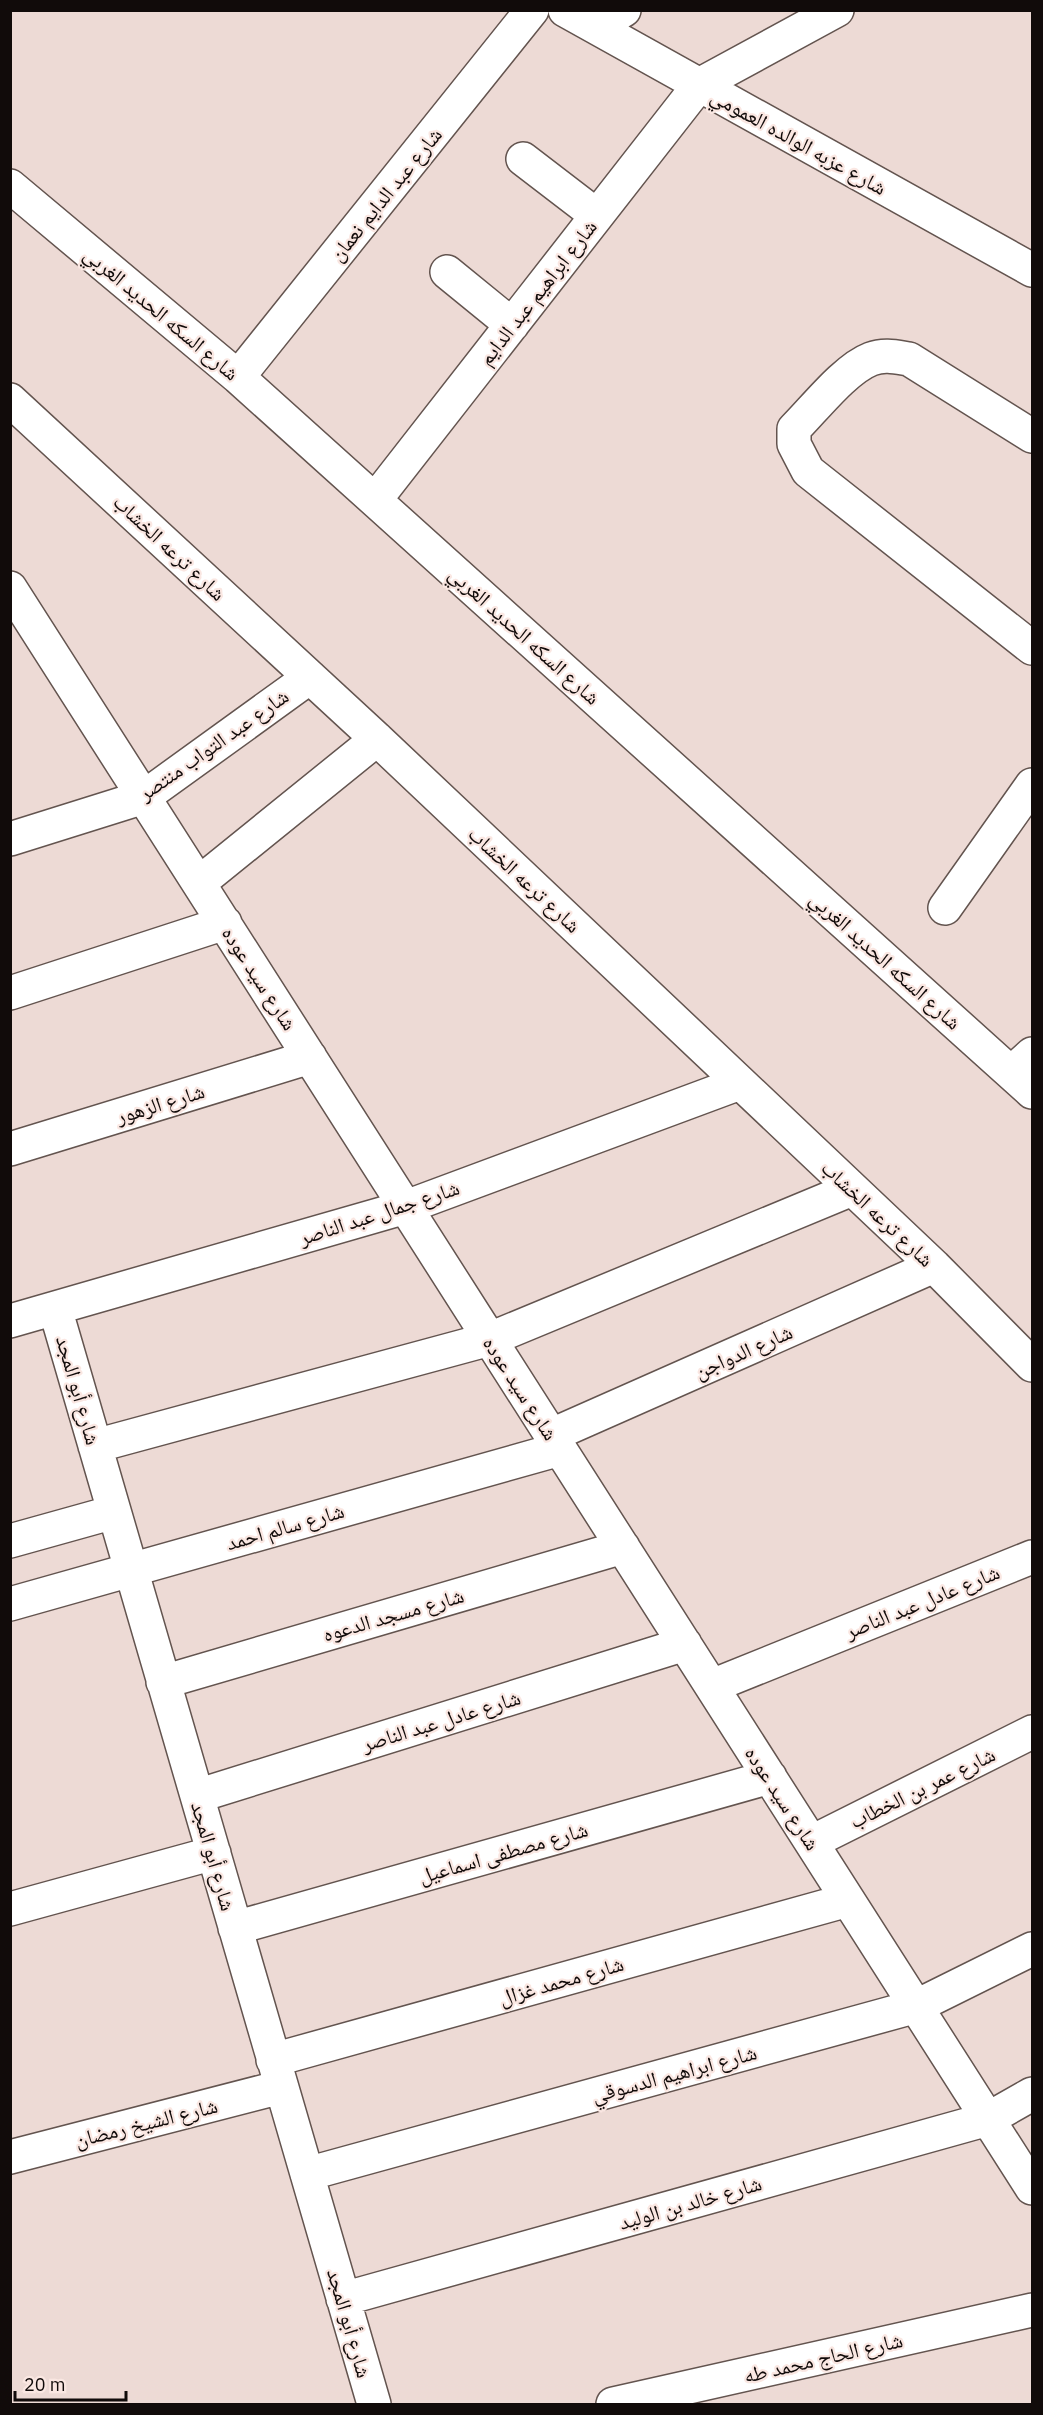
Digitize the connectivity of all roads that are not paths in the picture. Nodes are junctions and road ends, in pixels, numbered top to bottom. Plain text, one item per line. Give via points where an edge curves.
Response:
1 (532, 10) edge
2 (566, 10) edge
3 (837, 10) edge
4 (614, 15) edge
5 (699, 85) junction
6 (523, 159) dead end
7 (10, 186) edge
8 (596, 215) junction
9 (1032, 270) edge
10 (447, 272) dead end
11 (512, 325) junction
12 (238, 377) junction
13 (10, 400) edge
14 (1032, 436) edge
15 (375, 500) junction
16 (10, 588) edge
17 (1032, 648) edge
18 (310, 677) junction
19 (377, 739) junction
20 (1032, 785) edge
21 (144, 797) junction
22 (10, 839) edge
23 (199, 884) junction
24 (945, 908) dead end
25 (225, 923) junction
26 (10, 993) edge
27 (310, 1057) junction
28 (1025, 1073) edge
29 (740, 1083) junction
30 (10, 1149) edge
31 (852, 1189) junction
32 (406, 1207) junction
33 (934, 1266) junction
34 (55, 1308) junction
35 (10, 1321) edge
36 (490, 1339) junction
37 (1032, 1365) edge
38 (556, 1442) junction
39 (95, 1446) junction
40 (114, 1512) junction
41 (10, 1541) edge
42 (623, 1547) junction
43 (1032, 1557) edge
44 (131, 1570) junction
45 (10, 1604) edge
46 (685, 1644) junction
47 (163, 1682) junction
48 (712, 1686) junction
49 (1032, 1732) edge
50 (770, 1777) junction
51 (197, 1796) junction
52 (812, 1842) junction
53 (214, 1853) junction
54 (848, 1900) junction
55 (10, 1909) edge
56 (235, 1928) junction
57 (1032, 1949) edge
58 (917, 2006) junction
59 (277, 2074) junction
60 (1032, 2094) edge
61 (988, 2119) junction
62 (10, 2157) edge
63 (307, 2174) junction
64 (1032, 2188) edge
65 (343, 2299) junction
66 (1032, 2310) edge
67 (374, 2404) edge
68 (613, 2404) edge

1 - 12 street, شارع عبد الدايم نعمان
2 - 4 street, شارع عزبه الوالده العمومي
3 - 5 street
4 - 5 street, شارع عزبه الوالده العمومي
5 - 8 street, شارع ابراهيم عبد الدايم
5 - 9 street, شارع عزبه الوالده العمومي
6 - 8 street
7 - 12 street, شارع السكه الحديد الغربي
8 - 11 street, شارع ابراهيم عبد الدايم
10 - 11 street
11 - 15 street, شارع ابراهيم عبد الدايم
12 - 15 street, شارع السكه الحديد الغربي
13 - 18 street, شارع ترعه الخشاب
14 - 17 street via 909,359 891,356 873,358 856,367 794,429 794,444 808,471
15 - 28 street, شارع السكه الحديد الغربي
16 - 21 street, شارع سيد عوده
18 - 19 street, شارع ترعه الخشاب
18 - 21 street, شارع عبد التواب منتصر
19 - 23 street
19 - 29 street, شارع ترعه الخشاب
20 - 24 street
21 - 22 street, شارع عبد التواب منتصر
21 - 23 street, شارع سيد عوده
23 - 25 street, شارع سيد عوده
25 - 26 street
25 - 27 street, شارع سيد عوده
27 - 30 street, شارع الزهور
27 - 32 street, شارع سيد عوده
29 - 31 street, شارع ترعه الخشاب
29 - 32 street, شارع جمال عبد الناصر
31 - 33 street, شارع ترعه الخشاب
31 - 36 street
32 - 34 street, شارع جمال عبد الناصر
32 - 36 street, شارع سيد عوده
33 - 37 street, شارع ترعه الخشاب
33 - 38 street, شارع الدواجن
34 - 35 street, شارع جمال عبد الناصر
34 - 39 street, شارع أبو المجد
36 - 38 street, شارع سيد عوده
36 - 39 street
38 - 42 street, شارع سيد عوده
38 - 44 street, شارع سالم احمد
39 - 40 street, شارع أبو المجد
40 - 41 street
40 - 44 street, شارع أبو المجد
42 - 46 street, شارع سيد عوده
42 - 47 street, شارع مسجد الدعوه
43 - 48 street, شارع عادل عبد الناصر
44 - 45 street, شارع سالم احمد
44 - 47 street, شارع أبو المجد
46 - 48 street, شارع سيد عوده
46 - 51 street, شارع عادل عبد الناصر
47 - 51 street, شارع أبو المجد
48 - 50 street, شارع سيد عوده
49 - 52 street, شارع عمر بن الخطاب
50 - 52 street, شارع سيد عوده
50 - 56 street, شارع مصطفى اسماعيل
51 - 53 street, شارع أبو المجد
52 - 54 street, شارع سيد عوده
53 - 55 street
53 - 56 street, شارع أبو المجد
54 - 58 street, شارع سيد عوده
54 - 59 street, شارع محمد غزال
56 - 59 street, شارع أبو المجد
57 - 58 street, شارع ابراهيم الدسوقي
58 - 61 street, شارع سيد عوده
58 - 63 street, شارع ابراهيم الدسوقي
59 - 62 street, شارع الشيخ رمضان
59 - 63 street, شارع أبو المجد
60 - 61 street, شارع خالد بن الوليد
61 - 64 street, شارع سيد عوده
61 - 65 street, شارع خالد بن الوليد
63 - 65 street, شارع أبو المجد
65 - 67 street, شارع أبو المجد
66 - 68 street, شارع الحاج محمد طه

